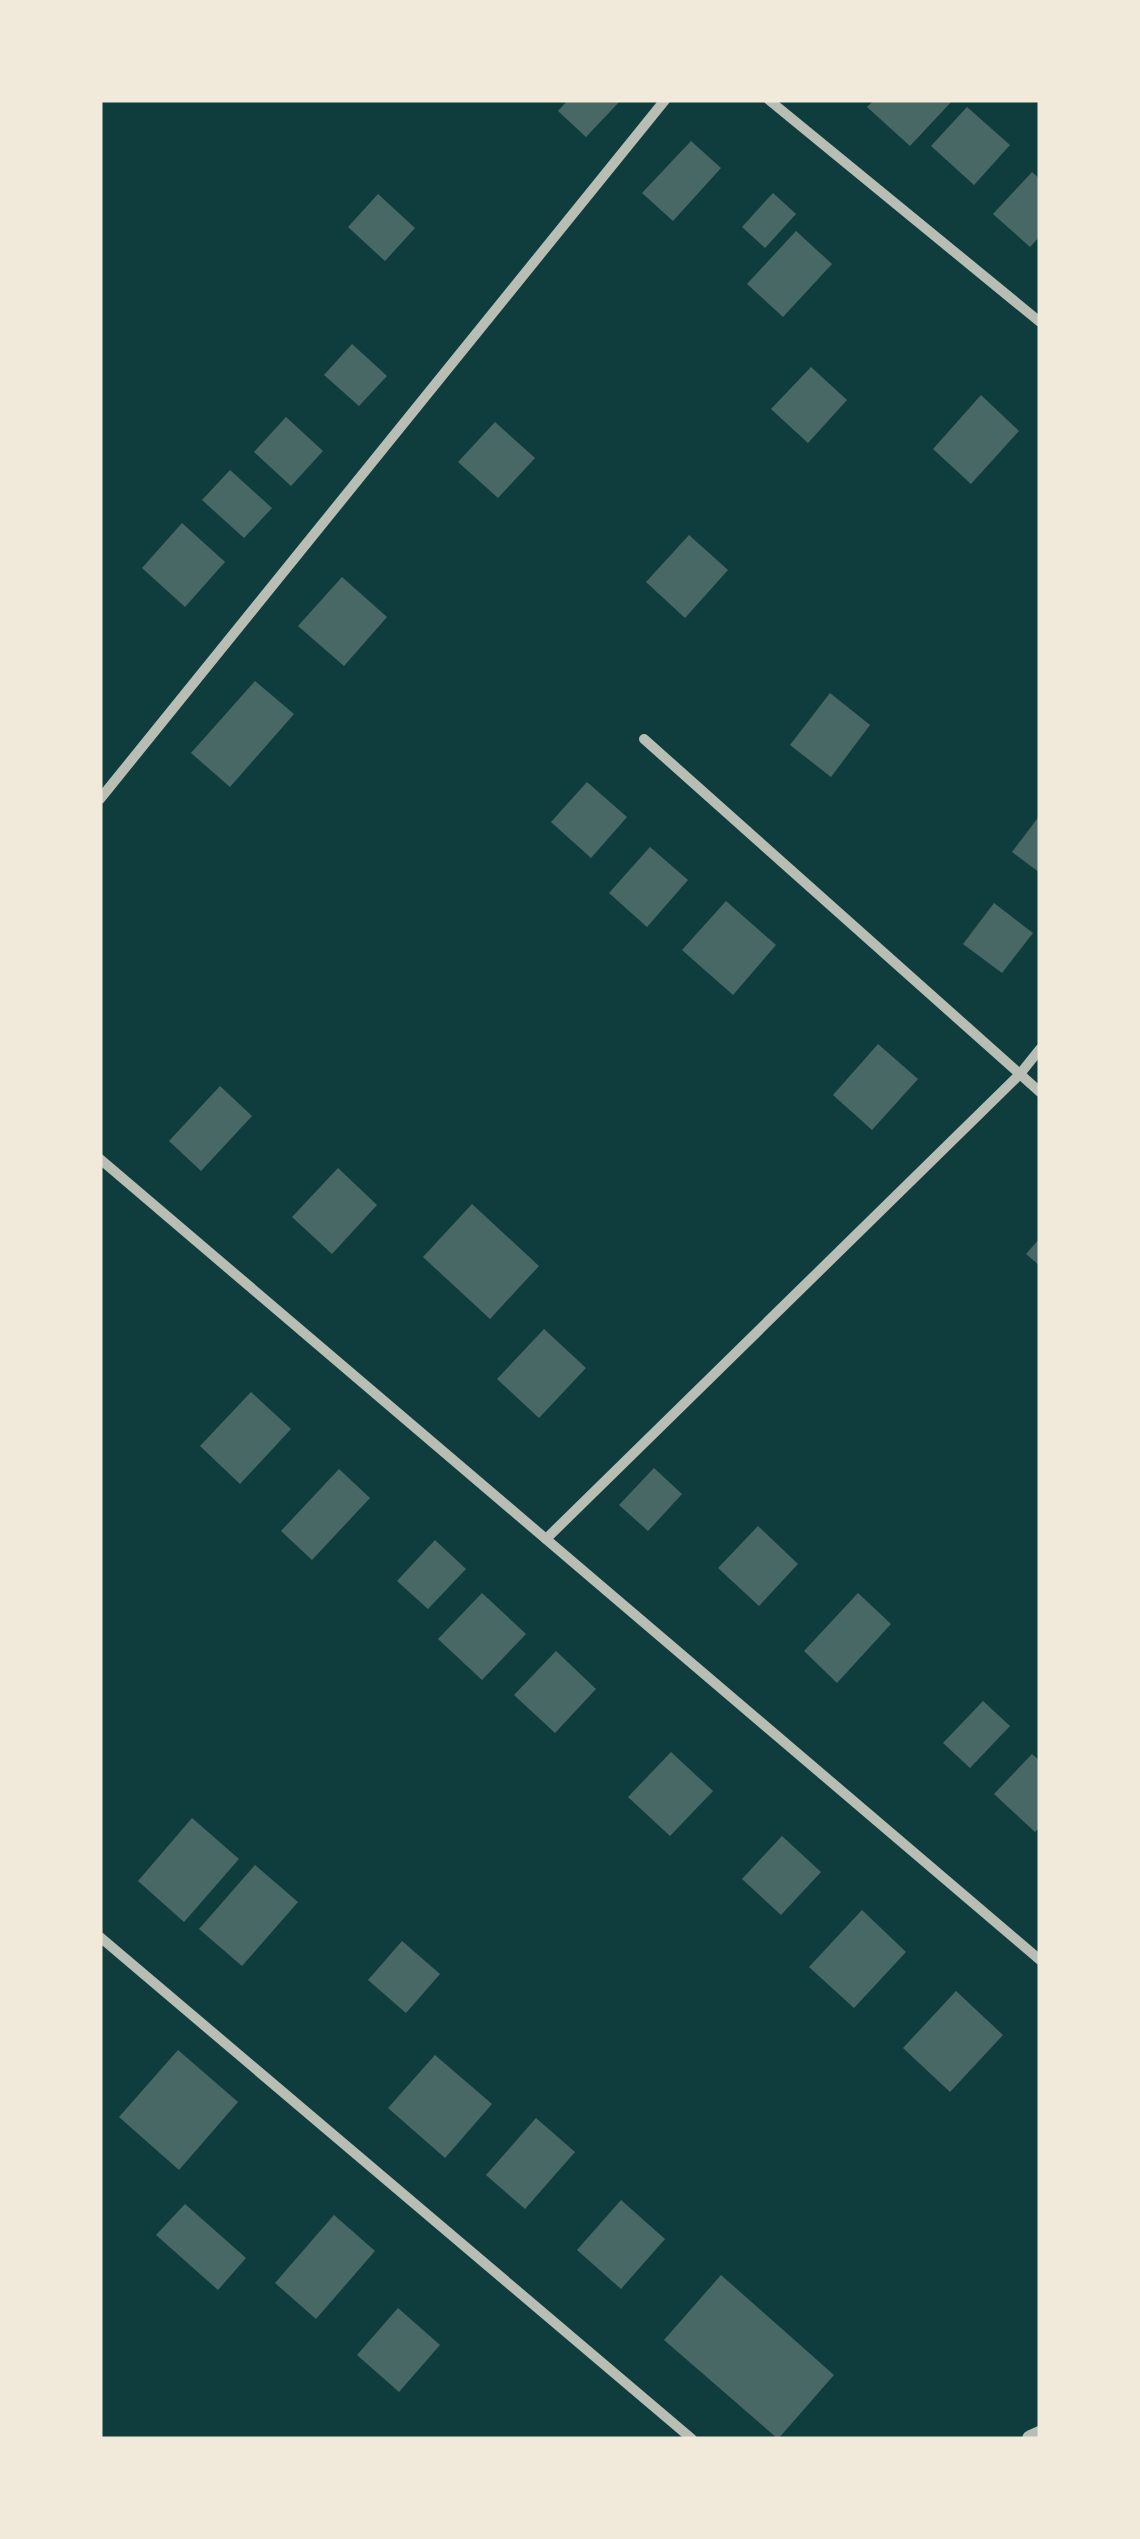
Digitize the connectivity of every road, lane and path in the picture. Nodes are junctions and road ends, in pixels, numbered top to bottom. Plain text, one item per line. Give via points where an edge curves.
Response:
1 (665, 100) edge
2 (769, 100) edge
3 (1040, 322) edge
4 (644, 739) dead end
5 (100, 800) edge
6 (1040, 1049) edge
7 (1020, 1074) junction
8 (1040, 1092) edge
9 (100, 1158) edge
10 (546, 1538) junction
11 (100, 1937) edge
12 (1040, 1960) edge
13 (1040, 2435) edge
14 (692, 2439) edge
15 (1031, 2439) edge

1 - 5 street
2 - 3 street
4 - 7 street
6 - 7 street
7 - 8 street
7 - 10 street
9 - 10 street
10 - 12 street
11 - 14 street
13 - 15 street

